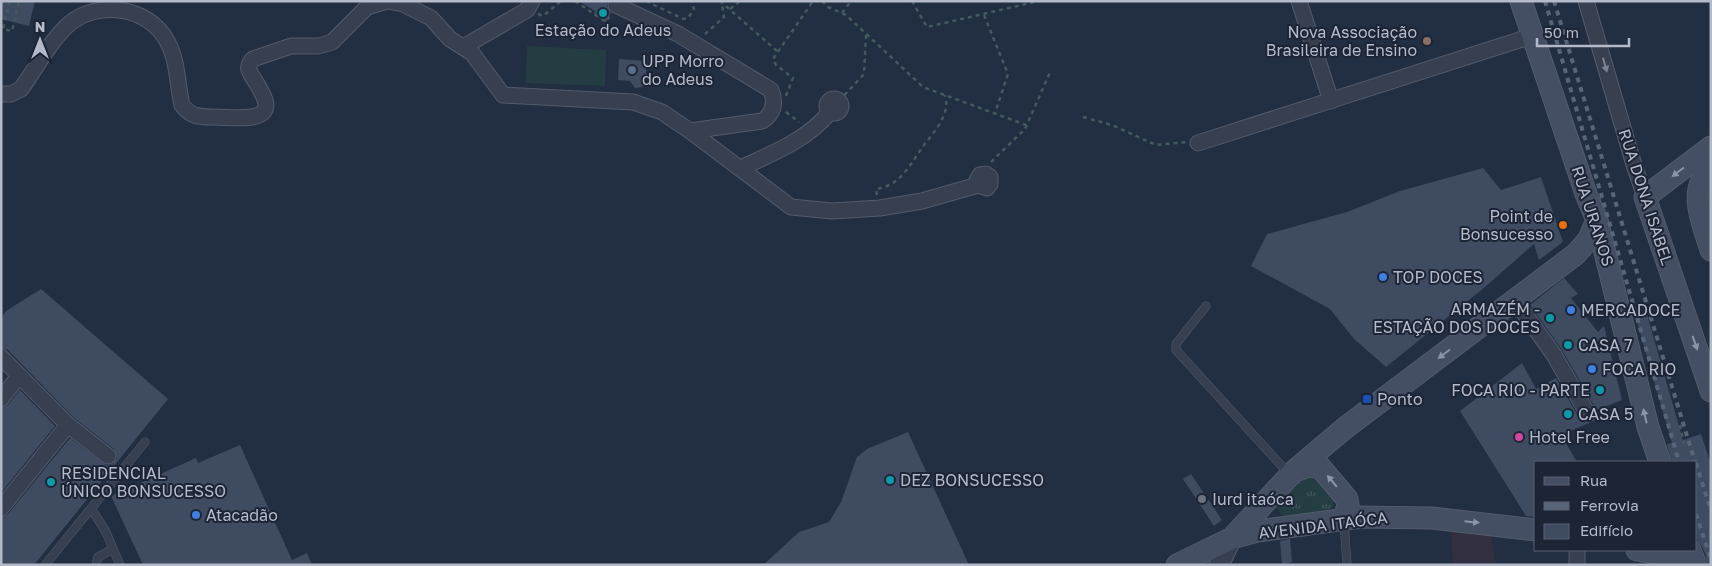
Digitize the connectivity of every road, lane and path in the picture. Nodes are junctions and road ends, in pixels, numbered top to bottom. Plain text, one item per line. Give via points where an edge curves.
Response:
1 (10, 1) edge
2 (19, 1) edge
3 (387, 1) edge
4 (561, 1) edge
5 (575, 1) edge
6 (646, 1) edge
7 (691, 1) edge
8 (740, 1) edge
9 (813, 1) edge
10 (822, 1) edge
11 (851, 1) edge
12 (912, 1) edge
13 (1039, 1) edge
14 (1299, 1) edge
15 (1521, 1) edge
16 (1586, 1) edge
17 (721, 2) edge
18 (532, 3) edge
19 (616, 5) dead end
20 (360, 6) edge
21 (730, 9) junction
22 (842, 13) junction
23 (984, 15) junction
24 (606, 22) dead end
25 (2, 30) edge
26 (866, 35) junction
27 (1532, 36) junction
28 (694, 43) junction
29 (463, 47) junction
30 (777, 51) junction
31 (1051, 70) dead end
32 (1, 94) edge
33 (945, 95) junction
34 (1331, 102) junction
35 (834, 107) joint
36 (773, 108) junction
37 (995, 113) junction
38 (1083, 116) dead end
39 (1026, 125) junction
40 (690, 131) junction
41 (811, 132) junction
42 (1198, 143) joint
43 (1711, 147) edge
44 (741, 168) junction
45 (1706, 176) edge
46 (980, 179) joint
47 (876, 189) dead end
48 (1646, 197) junction
49 (1598, 220) junction
50 (1583, 246) junction
51 (1711, 250) edge
52 (1608, 260) junction
53 (1515, 300) junction
54 (1206, 306) dead end
55 (1, 357) edge
56 (19, 376) junction
57 (1711, 391) edge
58 (1, 399) edge
59 (1585, 409) dead end
60 (68, 425) junction
61 (1680, 425) dead end
62 (145, 442) dead end
63 (1684, 444) dead end
64 (108, 456) dead end
65 (1660, 461) edge
66 (1292, 473) junction
67 (1, 508) edge
68 (92, 508) junction
69 (1344, 519) junction
70 (1534, 530) edge
71 (1232, 538) junction
72 (113, 549) junction
73 (1577, 551) edge
74 (1644, 551) edge
75 (1693, 558) edge
76 (1186, 564) edge
77 (45, 565) edge
78 (96, 565) edge
79 (120, 565) edge
80 (1219, 565) edge
81 (1347, 565) edge
82 (1577, 565) edge

1 - 25 path
2 - 25 path via 12,31
3 - 20 street
3 - 29 street via 403,4 431,18 450,39
4 - 18 path via 542,17
5 - 24 path
6 - 7 path via 683,19 688,18 694,9
8 - 21 path
9 - 30 path
10 - 22 path
11 - 22 path
12 - 23 path via 927,27
13 - 23 path
14 - 34 street
15 - 27 main road, RUA URANOS
16 -> 48 street, RUA DONA ISABEL
17 - 21 path
17 - 28 path via 724,17
18 - 29 street via 527,10
19 - 28 street
20 - 32 street via 332,42 319,46 291,46 252,59 249,70 265,99 264,110 250,118 200,117 186,110 182,104 174,58 160,30 138,14 113,9 89,11 75,20 62,31 21,89
21 - 30 path
22 - 26 path
23 - 37 path via 1008,74
26 - 33 path via 923,87
26 - 35 path via 864,74
27 - 34 street
27 - 49 main road, RUA URANOS via 1586,194
28 - 36 street via 771,90
29 - 40 street via 472,52 503,94 642,104 662,112
30 - 36 path via 773,61 793,78 786,95
31 - 39 path
33 - 37 path
33 - 47 path via 946,106 936,132 904,174 888,187
34 - 42 street
35 - 41 street
36 - 40 street via 767,118 756,123
36 - 41 path via 786,112
37 - 39 path
38 - 42 path via 1156,145
39 - 46 path via 985,166
40 - 44 street
41 - 44 street
43 -> 48 main road
44 - 46 street via 787,205 832,211 922,201
45 - 51 main road via 1698,203
48 -> 57 main road, RUA DONA ISABEL
49 - 50 main road
49 - 52 main road, RUA URANOS
50 - 52 main road
50 - 53 main road
65 -> 52 main road, RUA URANOS via 1648,428
53 - 59 street via 1554,355
53 -> 66 main road via 1345,428
54 - 66 lane via 1176,344 1176,350
55 - 56 street
56 - 58 street
56 - 60 street
60 - 64 street
60 - 67 street
61 - 63 path
62 - 68 lane
69 -> 66 main road via 1348,510 1347,499 1320,467 1309,466
66 - 71 main road
68 - 72 lane
68 - 77 lane
69 -> 70 main road, AVENIDA ITAÓCA via 1378,516 1424,518
69 - 71 main road, AVENIDA ITAÓCA via 1258,531
69 - 81 lane
71 - 76 main road, AVENIDA ITAÓCA
71 - 80 street
72 - 78 lane via 98,557
72 - 79 lane
73 - 82 street
74 - 75 main road

